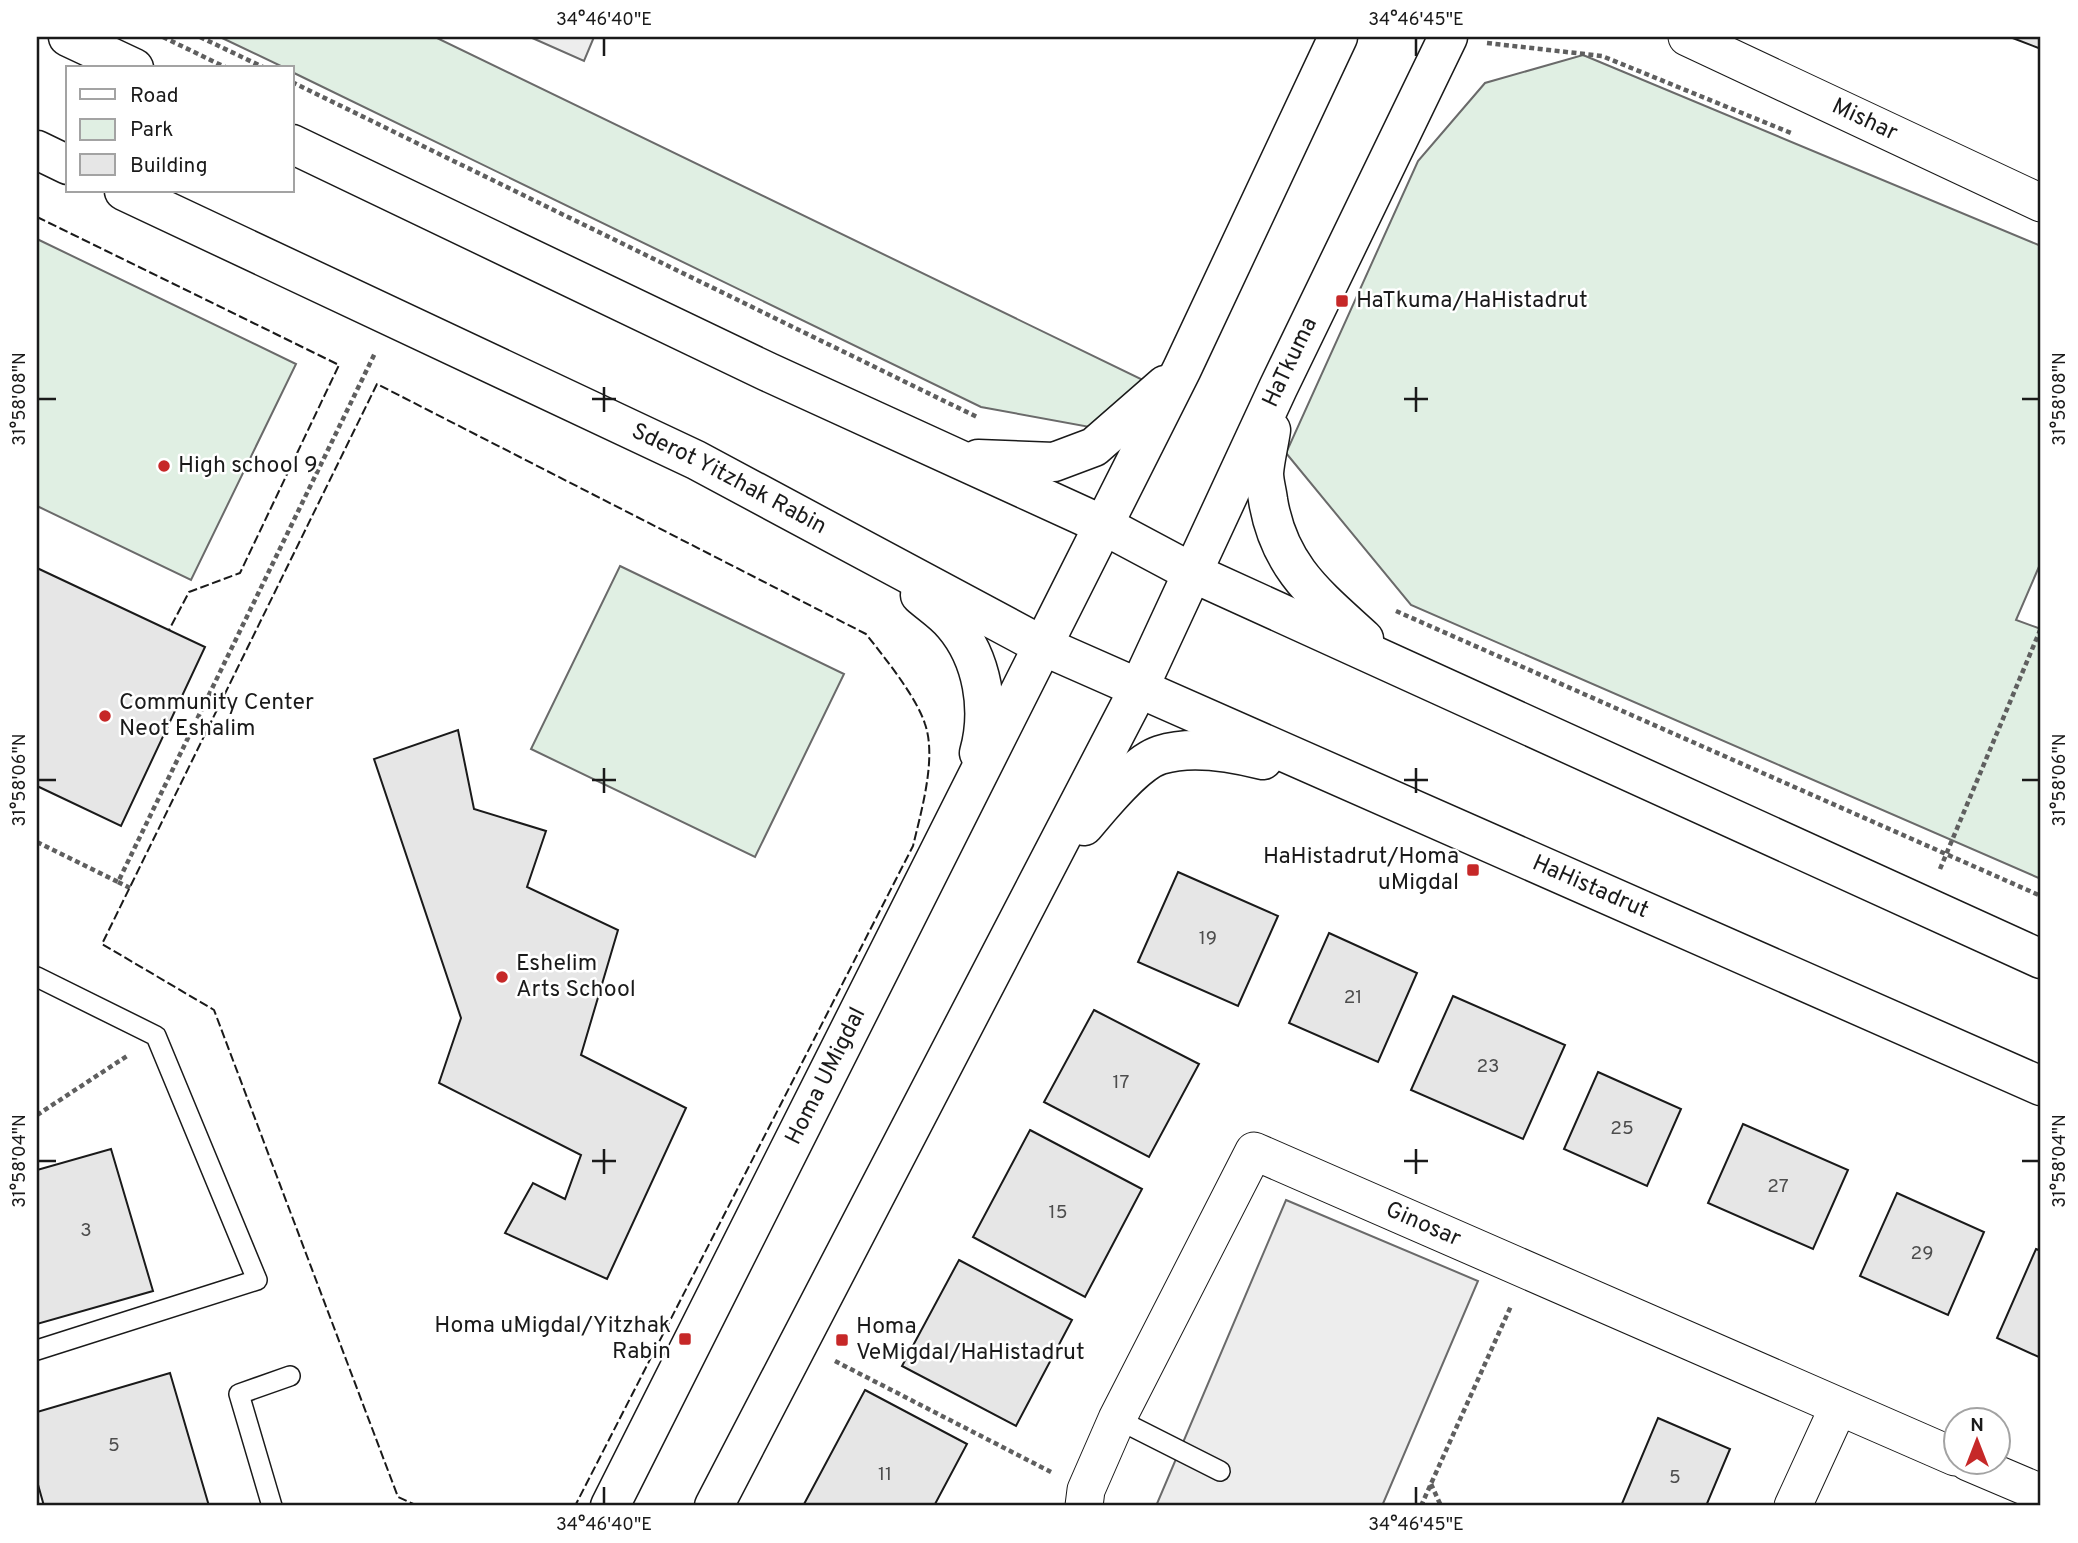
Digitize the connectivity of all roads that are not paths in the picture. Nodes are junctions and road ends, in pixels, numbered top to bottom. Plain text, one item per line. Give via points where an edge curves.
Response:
1 (68, 37) edge
2 (1338, 37) edge
3 (1687, 37) edge
4 (1447, 38) edge
5 (130, 66) edge
6 (294, 145) edge
7 (37, 150) edge
8 (66, 164) edge
9 (126, 192) edge
10 (2041, 202) edge
11 (1182, 369) junction
12 (1278, 387) junction
13 (949, 455) junction
14 (1103, 525) junction
15 (873, 555) junction
16 (1193, 573) junction
17 (1043, 646) junction
18 (1388, 662) junction
19 (1138, 690) junction
20 (1353, 784) junction
21 (965, 802) junction
22 (1038, 883) junction
23 (2041, 959) edge
24 (37, 977) edge
25 (2041, 1086) edge
26 (37, 1350) edge
27 (290, 1376) dead end
28 (1838, 1408) junction
29 (1117, 1419) junction
30 (1941, 1451) edge
31 (1220, 1471) dead end
32 (2001, 1476) edge
33 (2041, 1493) edge
34 (1085, 1498) edge
35 (272, 1506) edge
36 (610, 1506) edge
37 (714, 1506) edge
38 (1793, 1506) edge

1 - 5 main road
2 - 11 main road
3 - 10 street, Mishar
4 - 12 main road, HaTkuma
6 - 13 main road
7 - 8 main road
9 - 15 main road, Sderot Yitzhak Rabin via 696,460
11 - 13 main road via 1094,447 1054,462
11 - 14 main road
12 - 16 main road, HaTkuma
12 - 18 main road via 1264,475 1276,537 1286,559 1321,600
13 - 14 main road
14 - 16 main road
14 - 17 main road
15 - 17 main road, Sderot Yitzhak Rabin
15 - 21 main road via 954,624 972,659 985,696 985,730
16 - 18 main road
16 - 19 main road, HaTkuma
17 - 19 main road, Sderot Yitzhak Rabin
17 - 21 main road, Homa UMigdal
18 - 23 main road
19 - 20 main road, HaHistadrut
19 - 22 main road
20 - 22 main road via 1198,749 1158,755 1114,789
20 - 25 main road, HaHistadrut
21 - 36 main road, Homa UMigdal
22 - 37 main road
24 - 26 lane via 156,1036 257,1280
27 - 35 lane via 239,1394
28 - 29 street, Ginosar via 1254,1151
28 - 30 street, Ginosar
28 - 38 street
29 - 31 lane
29 - 34 street, Ginosar
32 - 33 street

